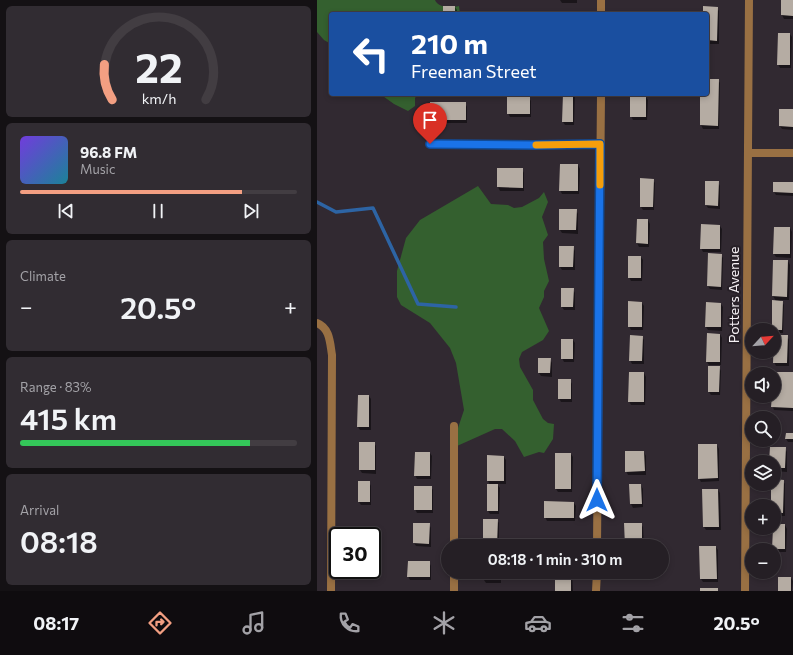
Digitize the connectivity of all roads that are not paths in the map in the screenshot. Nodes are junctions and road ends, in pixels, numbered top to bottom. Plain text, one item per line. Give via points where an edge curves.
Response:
1 (601, 0) edge
2 (749, 0) edge
3 (601, 12) edge
4 (601, 96) edge
5 (430, 144) dead end
6 (600, 144) junction
7 (748, 153) junction
8 (793, 153) edge
9 (317, 323) edge
10 (454, 426) dead end
11 (454, 539) edge
12 (597, 539) edge
13 (454, 579) edge
14 (597, 579) edge
15 (331, 591) edge
16 (454, 591) edge
17 (596, 591) edge
18 (745, 591) edge

1 - 3 street
2 - 7 street, Potters Avenue
4 - 6 street
5 - 6 street
6 - 12 street
7 - 8 street
7 - 18 street, Potters Avenue
9 - 15 street via 328,332 332,355
10 - 11 street
13 - 16 street
14 - 17 street

